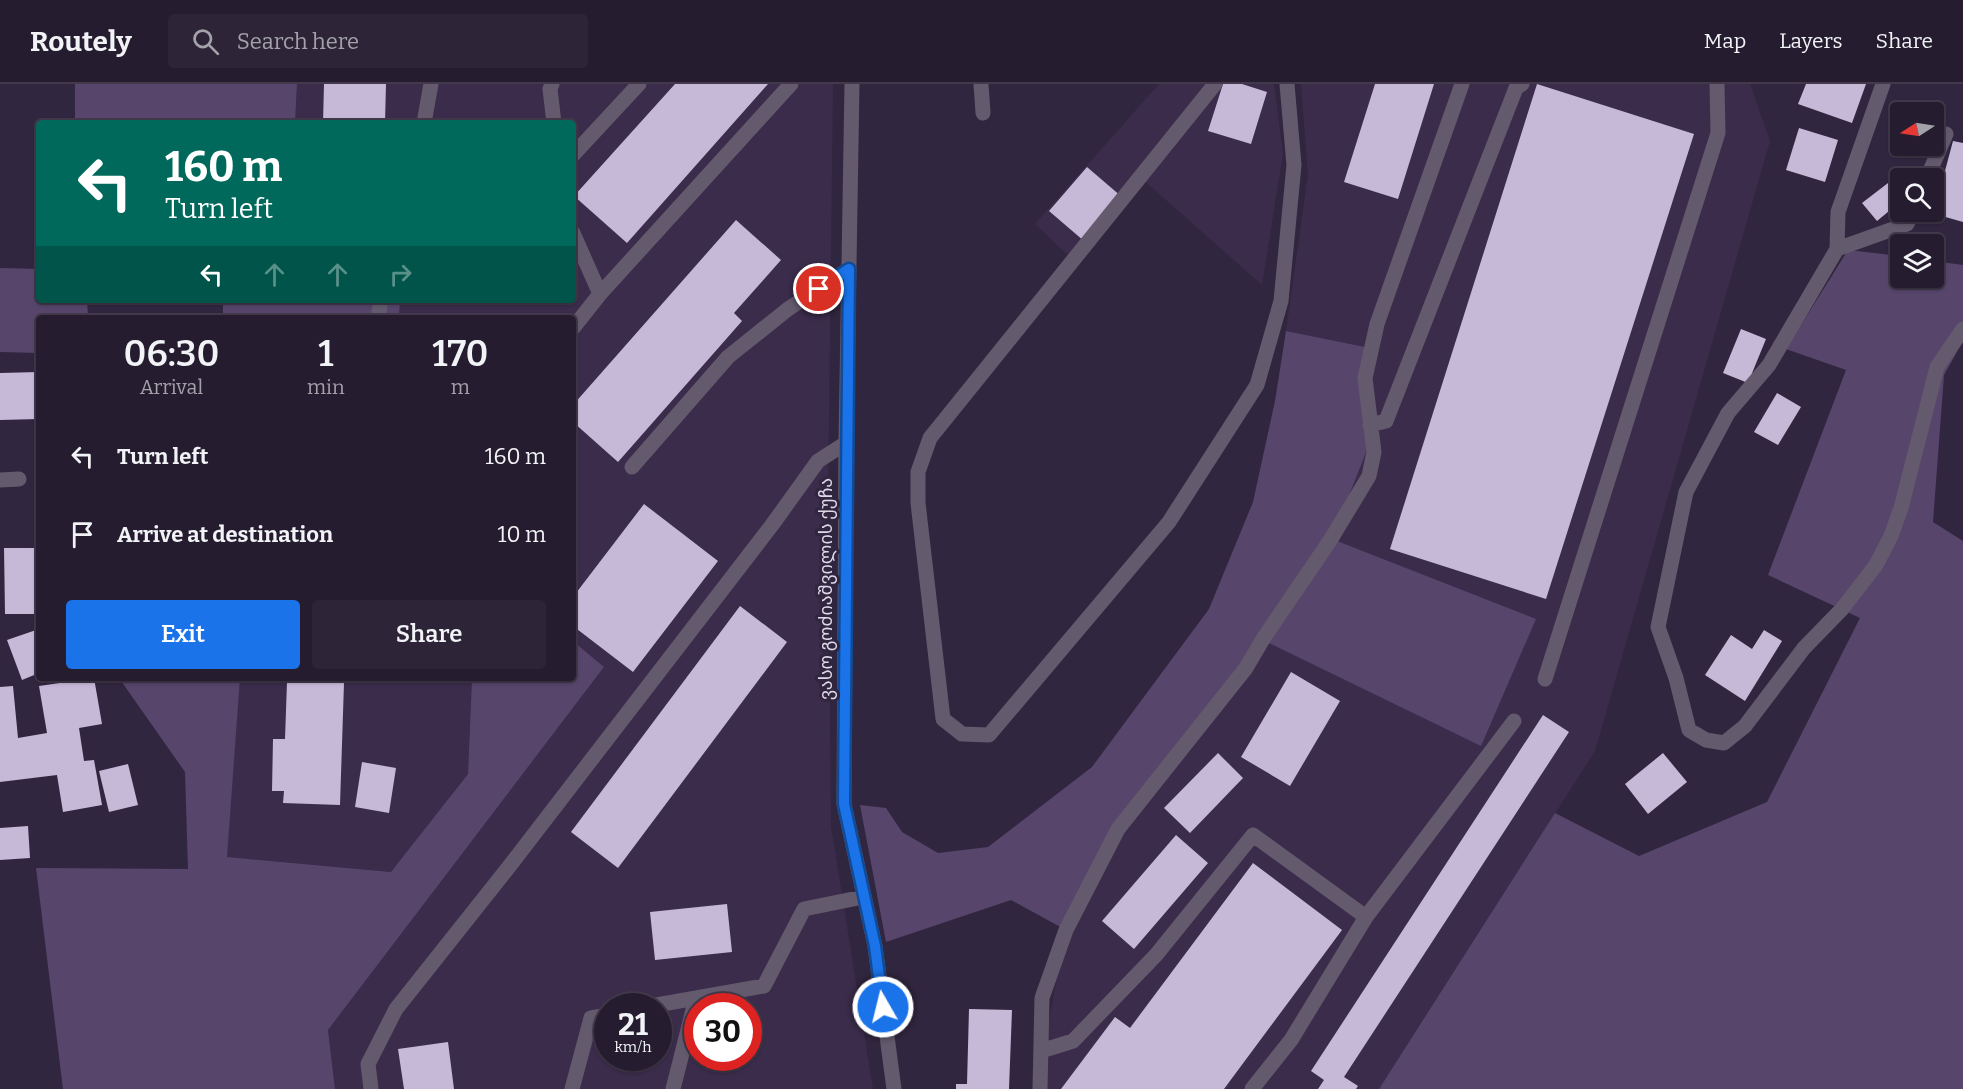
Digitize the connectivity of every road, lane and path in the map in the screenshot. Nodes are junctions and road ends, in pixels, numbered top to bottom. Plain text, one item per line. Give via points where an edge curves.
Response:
1 (431, 84) edge
2 (552, 84) edge
3 (639, 84) edge
4 (791, 84) edge
5 (852, 84) edge
6 (981, 84) edge
7 (1215, 84) edge
8 (1287, 84) edge
9 (1462, 84) edge
10 (1522, 84) edge
11 (1717, 84) edge
12 (1883, 84) edge
13 (983, 113) dead end
14 (425, 120) edge
15 (554, 120) edge
16 (1946, 134) dead end
17 (576, 152) edge
18 (1931, 168) edge
19 (1908, 222) edge
20 (576, 240) edge
21 (1837, 249) junction
22 (849, 269) junction
23 (600, 294) junction
24 (576, 324) edge
25 (1963, 329) edge
26 (1370, 425) junction
27 (846, 443) junction
28 (632, 467) dead end
29 (19, 479) dead end
30 (0, 480) edge
31 (1545, 679) dead end
32 (1514, 721) dead end
33 (863, 897) junction
34 (1366, 917) junction
35 (724, 993) edge
36 (594, 1017) edge
37 (684, 1045) edge
38 (1041, 1052) junction
39 (371, 1089) edge
40 (572, 1089) edge
41 (673, 1089) edge
42 (894, 1089) edge
43 (1040, 1089) edge
44 (1252, 1089) edge

1 - 14 street
2 - 15 street
3 - 17 street
4 - 23 street
5 - 22 street, ვასო გოძიაშვილის ქუჩა
6 - 13 street
7 - 8 street via 930,438 918,472 918,503 943,719 962,734 989,735 1169,522 1257,385 1281,301 1294,165
9 - 26 street via 1377,324 1365,378
10 - 26 street via 1516,88 1386,421
11 - 31 street via 1718,133
12 - 21 street via 1839,212
16 - 18 street
19 - 21 street
20 - 23 street
21 - 25 street via 1769,365 1728,413 1686,492 1658,627 1689,730 1706,740 1724,743 1745,726 1804,648 1842,609 1876,565 1901,508 1937,367
22 - 27 street, ვასო გოძიაშვილის ქუჩა
22 - 28 street via 788,309 728,357
23 - 24 street
26 - 38 street via 1374,452 1369,476 1331,539 1246,668 1118,829 1066,930 1042,998
27 - 33 street, ვასო გოძიაშვილის ქუჩა via 844,804
27 - 39 street via 818,461 396,1009 368,1064
29 - 30 street
32 - 34 street
33 - 35 street via 804,909 764,986
33 - 42 street, ვასო გოძიაშვილის ქუჩა via 875,946
34 - 38 street via 1254,834 1156,956 1073,1041
34 - 44 street via 1291,1040
36 - 40 street
37 - 41 street
38 - 43 street

